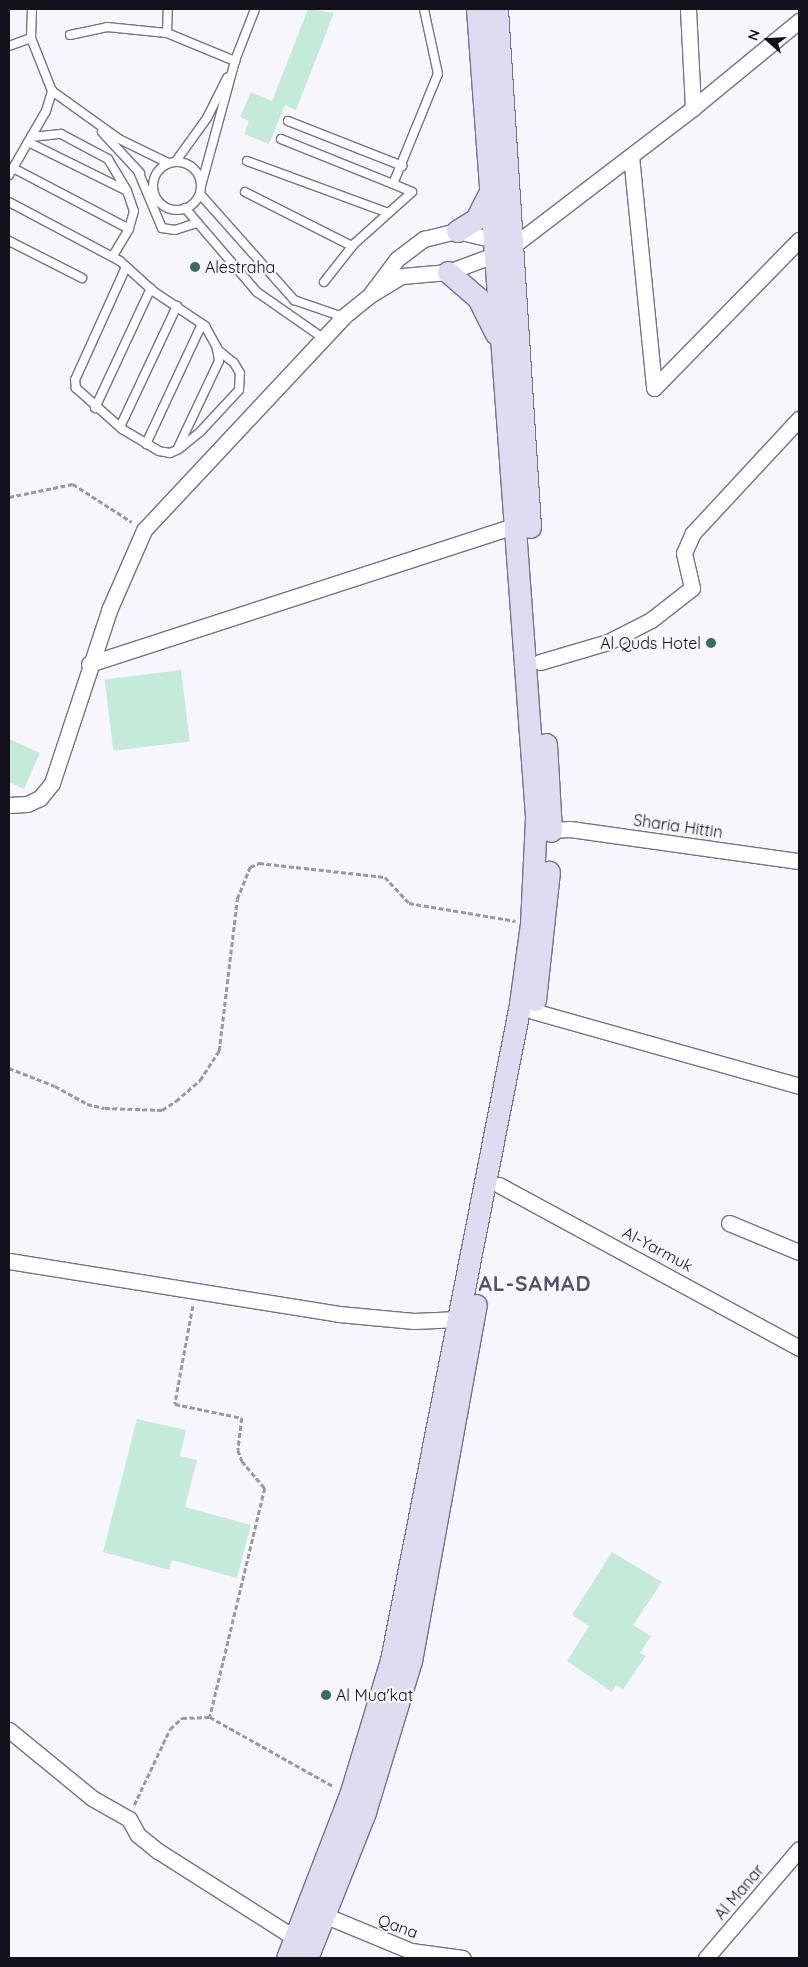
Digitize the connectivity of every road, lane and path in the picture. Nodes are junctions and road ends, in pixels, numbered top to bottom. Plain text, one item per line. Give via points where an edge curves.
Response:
1 (32, 9) edge
2 (168, 9) edge
3 (255, 9) edge
4 (424, 9) edge
5 (477, 9) edge
6 (497, 9) edge
7 (688, 9) edge
8 (799, 21) edge
9 (167, 33) junction
10 (70, 35) dead end
11 (30, 38) junction
12 (9, 46) edge
13 (235, 61) junction
14 (52, 91) junction
15 (693, 108) junction
16 (288, 121) dead end
17 (92, 122) junction
18 (29, 139) junction
19 (281, 139) dead end
20 (631, 156) junction
21 (247, 161) dead end
22 (172, 162) junction
23 (402, 166) junction
24 (11, 171) edge
25 (138, 171) junction
26 (393, 184) junction
27 (153, 188) junction
28 (200, 190) junction
29 (490, 190) junction
30 (127, 191) junction
31 (245, 192) dead end
32 (9, 202) edge
33 (185, 208) junction
34 (388, 213) junction
35 (197, 223) junction
36 (129, 229) junction
37 (457, 231) junction
38 (799, 240) edge
39 (9, 241) edge
40 (514, 245) junction
41 (352, 246) junction
42 (494, 248) junction
43 (113, 256) junction
44 (126, 267) junction
45 (448, 272) junction
46 (82, 278) dead end
47 (324, 282) dead end
48 (150, 288) junction
49 (370, 295) junction
50 (177, 306) junction
51 (343, 317) junction
52 (202, 324) junction
53 (324, 338) junction
54 (217, 348) junction
55 (502, 352) junction
56 (95, 408) junction
57 (799, 420) edge
58 (120, 428) junction
59 (146, 444) junction
60 (177, 450) junction
61 (9, 497) edge
62 (516, 525) junction
63 (144, 530) junction
64 (540, 662) junction
65 (89, 664) junction
66 (9, 805) edge
67 (551, 830) junction
68 (799, 861) edge
69 (531, 924) junction
70 (533, 1011) junction
71 (9, 1068) edge
72 (799, 1086) edge
73 (499, 1185) junction
74 (729, 1223) dead end
75 (799, 1252) edge
76 (9, 1260) edge
77 (196, 1290) junction
78 (459, 1319) junction
79 (799, 1348) edge
80 (210, 1717) junction
81 (9, 1730) edge
82 (350, 1795) junction
83 (129, 1819) junction
84 (799, 1849) edge
85 (324, 1915) junction
86 (295, 1938) junction
87 (287, 1958) edge
88 (306, 1958) edge
89 (463, 1958) edge
90 (706, 1958) edge

1 - 11 lane
2 - 9 lane
3 - 13 lane
4 - 23 lane via 438,74
5 - 29 main road
6 - 40 main road
7 - 15 street
8 - 15 street
9 - 10 lane via 107,27
9 - 13 lane
11 - 12 lane
11 - 14 lane
13 - 22 lane via 207,118
13 - 28 lane
14 - 17 lane
14 - 18 lane via 46,111
15 - 20 street
16 - 23 lane
17 - 22 lane
17 - 25 lane
18 - 24 lane
18 - 30 lane
18 - 30 lane via 61,134 108,159
19 - 26 lane
20 - 38 street via 654,388
20 - 40 street
21 - 34 lane
22 - 27 lane via 156,173
22 - 28 lane via 196,171
23 - 26 lane
24 - 36 lane
25 - 27 lane
25 - 35 lane via 162,228 175,230
26 - 34 lane via 412,192
27 - 33 lane via 159,202 166,207
28 - 33 lane
28 - 51 lane via 294,300
29 - 37 main road via 476,219
29 - 42 main road
30 - 36 lane via 134,211
31 - 41 lane
32 - 43 lane
33 - 35 lane
34 - 41 lane
35 - 53 lane via 257,292
36 - 43 lane
37 - 42 street
37 - 49 street via 424,240 404,254
39 - 46 lane
40 - 42 street
40 - 64 main road
41 - 47 lane
42 - 45 street
42 - 55 main road
43 - 44 lane
44 - 48 lane
44 - 56 lane via 75,380 76,388
45 - 49 street via 402,276
45 - 55 main road via 478,298 491,320
48 - 50 lane
48 - 56 lane
49 - 51 street
50 - 52 lane
50 - 58 lane
51 - 53 street
52 - 54 lane
52 - 59 lane
53 - 63 street
54 - 60 lane via 219,361
54 - 60 lane via 234,362 240,372 239,390 200,432
55 - 62 main road
56 - 58 lane
57 - 64 street via 693,533 684,554 692,588 651,620 608,642
58 - 59 lane
59 - 60 lane via 170,453
61 - 63 path via 73,484
62 - 65 street
62 - 69 main road via 536,816
63 - 65 street
64 - 67 main road
65 - 66 street via 62,761 52,783 40,798 27,804
67 - 68 street, Sharia Hittin via 570,829
67 - 70 main road via 547,910
69 - 71 path via 409,904 385,877 260,863 250,867 237,899 219,1051 200,1080 176,1101 162,1110 105,1108 87,1104 55,1086
69 - 78 main road via 518,1013
70 - 72 street
70 - 73 main road
73 - 79 street, Al-Yarmuk
73 - 85 main road via 411,1661 365,1812
74 - 75 street
76 - 77 street
77 - 78 street via 339,1314 414,1321
77 - 80 path via 175,1404 242,1418 238,1450 242,1461 265,1488
78 - 82 main road via 391,1660
80 - 82 path
80 - 83 path via 182,1718 170,1729
81 - 83 street via 92,1798
82 - 86 main road
83 - 86 street via 138,1835 158,1851
84 - 90 street, Al Manar
85 - 88 main road
85 - 89 street, Qana via 411,1951
86 - 87 main road

